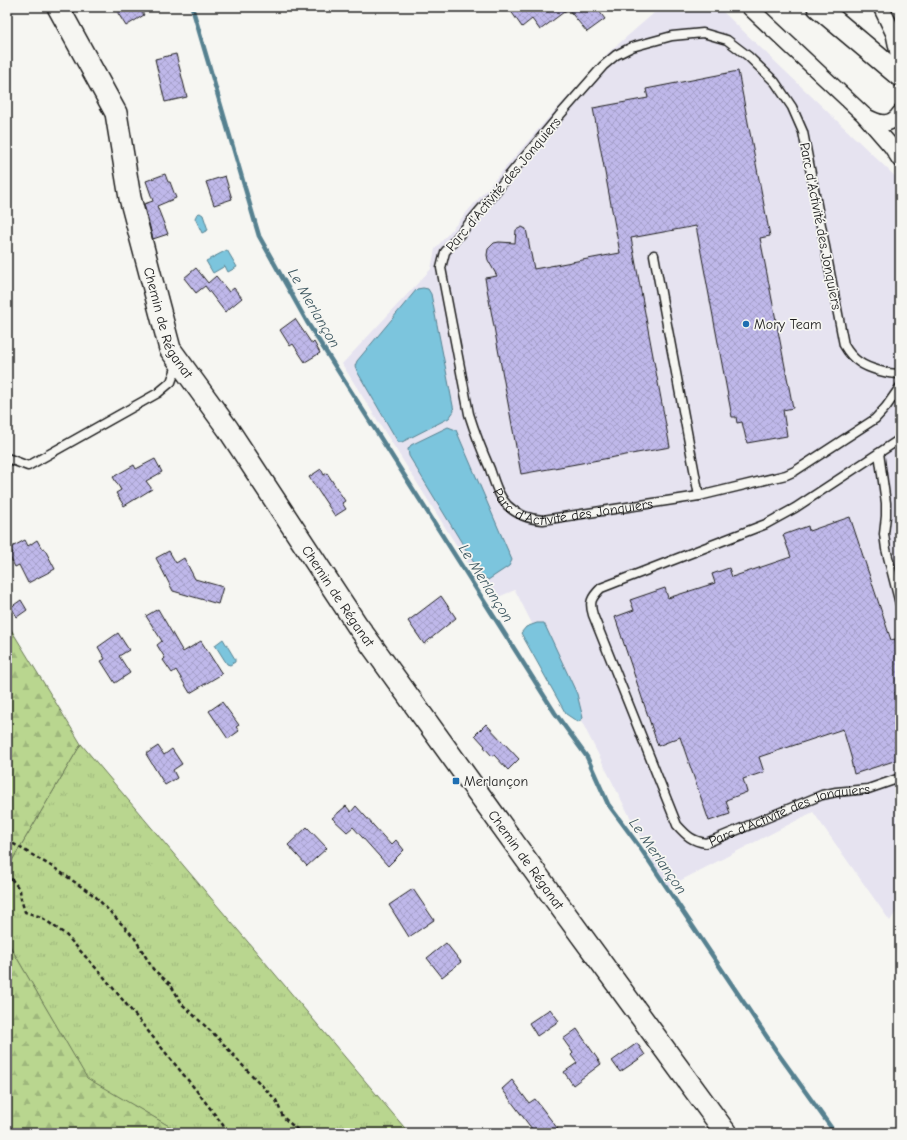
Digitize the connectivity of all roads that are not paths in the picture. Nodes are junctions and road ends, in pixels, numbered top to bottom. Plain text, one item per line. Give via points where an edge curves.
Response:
1 (58, 7) edge
2 (749, 7) edge
3 (818, 7) edge
4 (881, 7) edge
5 (892, 62) edge
6 (900, 76) edge
7 (900, 113) edge
8 (864, 115) junction
9 (900, 160) edge
10 (654, 254) dead end
11 (179, 360) junction
12 (900, 374) edge
13 (900, 387) edge
14 (900, 439) edge
15 (879, 453) junction
16 (7, 458) edge
17 (699, 496) junction
18 (900, 604) edge
19 (900, 778) edge
20 (726, 1133) edge

1 - 11 street, Chemin de Réganat via 116,113 130,198 170,349
2 - 8 street
3 - 5 street
4 - 5 street via 894,34
5 - 6 street
7 - 8 street via 889,123 876,121
8 - 9 street
10 - 17 lane
11 - 16 lane via 170,382 158,393 28,466
11 - 20 street, Chemin de Réganat via 228,429 357,625
12 - 17 lane, Parc d'Activité des Jonquiers via 859,363 844,345 803,132 792,107 775,82 727,40 703,33 672,36 632,47 616,55 559,116 445,252 441,268 469,414 500,495 507,505 518,514 543,520
13 - 17 lane, Parc d'Activité des Jonquiers via 875,419 795,471 777,478
14 - 15 lane, Parc d'Activité des Jonquiers
15 - 18 lane via 886,503 886,549
15 - 19 lane, Parc d'Activité des Jonquiers via 766,524 601,588 594,595 590,606 678,825 696,842 706,843 822,796 868,789

